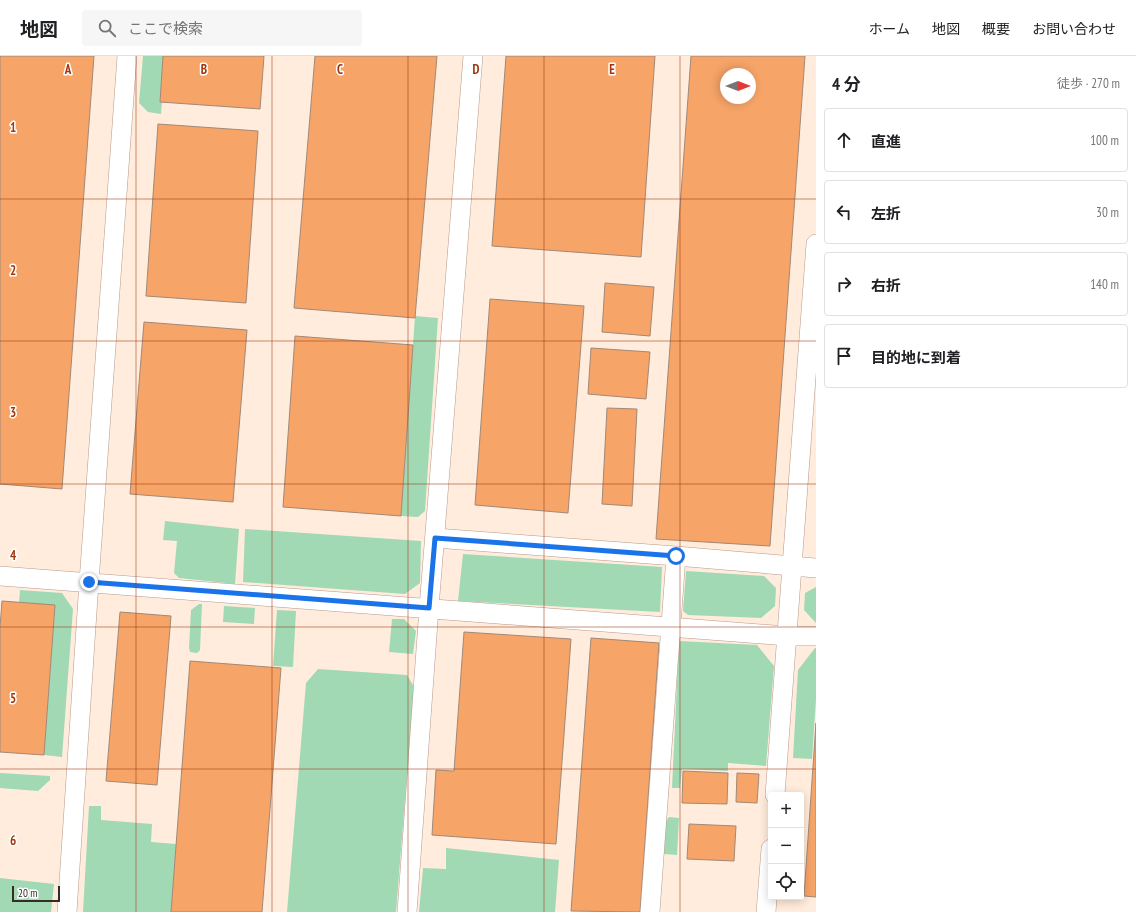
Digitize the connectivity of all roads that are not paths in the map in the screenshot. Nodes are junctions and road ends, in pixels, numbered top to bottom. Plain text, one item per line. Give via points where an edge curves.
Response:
1 (127, 56) edge
2 (473, 56) edge
3 (816, 244) edge
4 (435, 538) junction
5 (676, 556) junction
6 (792, 566) junction
7 (816, 568) edge
8 (0, 576) edge
9 (89, 582) junction
10 (429, 608) junction
11 (671, 626) junction
12 (787, 636) junction
13 (816, 636) edge
14 (775, 792) edge
15 (770, 864) edge
16 (67, 912) edge
17 (407, 912) edge
18 (650, 912) edge
19 (766, 912) edge

1 - 9 lane
2 - 4 lane
3 - 6 lane
4 - 5 lane
4 - 10 lane
5 - 6 lane
5 - 11 lane
6 - 7 lane
6 - 12 lane
8 - 9 lane
9 - 10 lane
9 - 16 lane
10 - 11 lane
10 - 17 lane
11 - 12 lane
11 - 18 lane
12 - 13 lane
12 - 14 lane
15 - 19 lane

